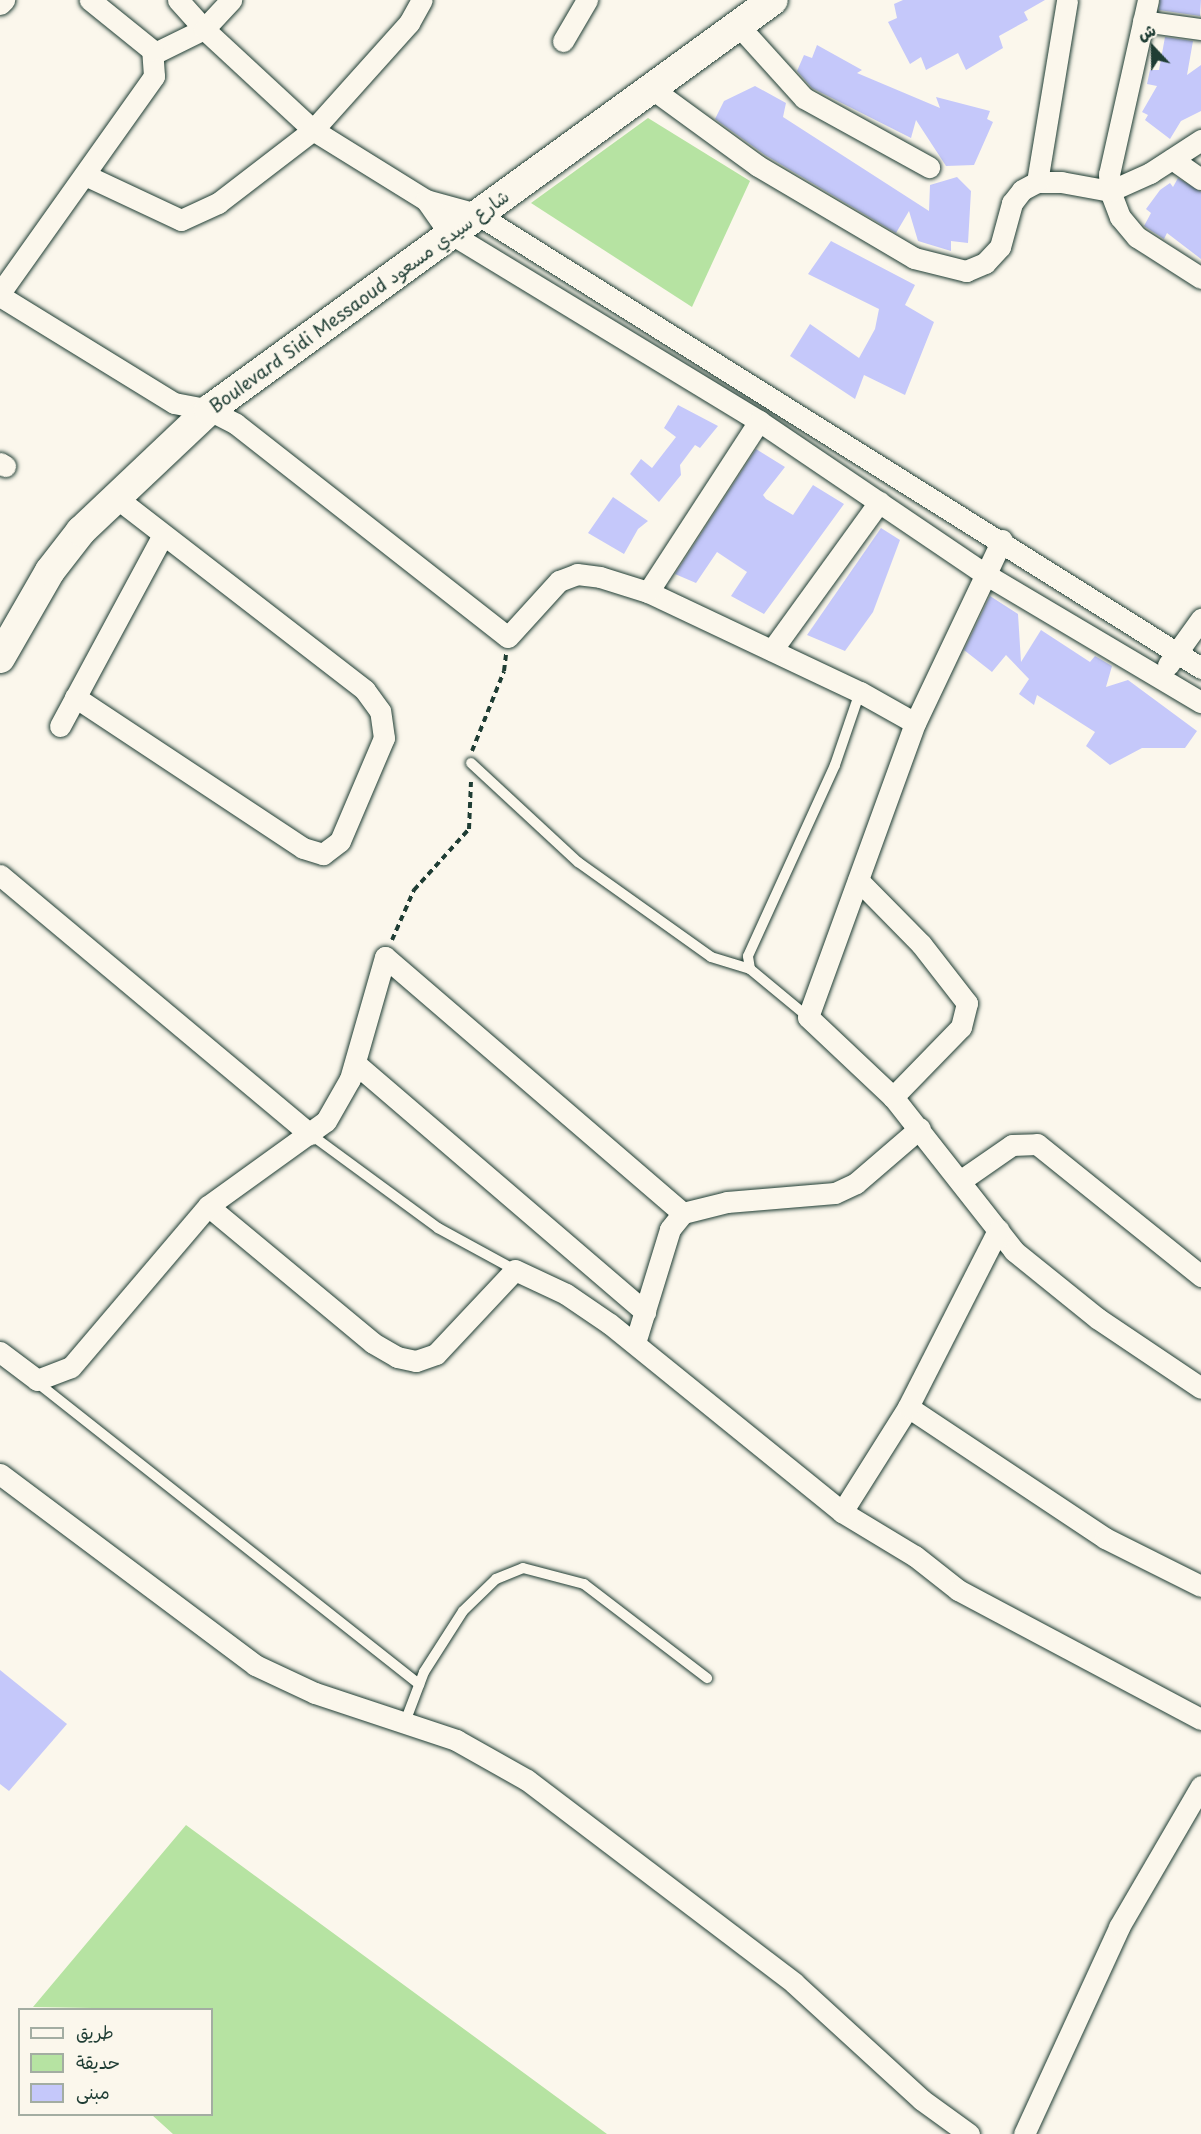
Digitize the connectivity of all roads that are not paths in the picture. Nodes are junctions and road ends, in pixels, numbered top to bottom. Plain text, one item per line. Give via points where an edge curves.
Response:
1 (4, 0) edge
2 (90, 0) edge
3 (178, 0) edge
4 (231, 0) edge
5 (422, 0) edge
6 (588, 0) edge
7 (773, 0) edge
8 (1067, 0) edge
9 (1148, 0) edge
10 (0, 4) edge
11 (1143, 21) junction
12 (738, 25) junction
13 (204, 29) junction
14 (1201, 29) edge
15 (563, 40) dead end
16 (153, 54) junction
17 (651, 88) junction
18 (313, 130) junction
19 (1201, 140) edge
20 (1172, 159) junction
21 (929, 167) dead end
22 (85, 175) junction
23 (1201, 179) edge
24 (1037, 182) junction
25 (1110, 191) junction
26 (426, 200) junction
27 (477, 214) junction
28 (448, 232) junction
29 (1201, 278) edge
30 (0, 294) edge
31 (209, 410) junction
32 (759, 421) junction
33 (114, 496) junction
34 (879, 502) junction
35 (164, 535) junction
36 (1002, 540) junction
37 (985, 574) junction
38 (648, 592) junction
39 (1201, 619) edge
40 (772, 650) junction
41 (1176, 655) junction
42 (0, 658) edge
43 (1201, 668) edge
44 (1160, 675) junction
45 (860, 692) junction
46 (1199, 696) edge
47 (75, 697) junction
48 (915, 723) junction
49 (60, 726) dead end
50 (471, 762) road end
51 (0, 875) edge
52 (858, 880) junction
53 (750, 969) junction
54 (808, 1017) junction
55 (356, 1064) junction
56 (893, 1097) junction
57 (920, 1128) junction
58 (310, 1134) junction
59 (960, 1181) junction
60 (208, 1206) junction
61 (683, 1213) junction
62 (998, 1230) junction
63 (515, 1270) junction
64 (1201, 1276) edge
65 (645, 1312) junction
66 (635, 1344) junction
67 (0, 1352) edge
68 (31, 1378) junction
69 (1201, 1388) edge
70 (908, 1407) junction
71 (0, 1474) edge
72 (842, 1512) junction
73 (1201, 1586) edge
74 (706, 1678) dead end
75 (419, 1684) junction
76 (1201, 1719) edge
77 (405, 1722) junction
78 (1201, 1786) edge
79 (969, 2134) edge
80 (1024, 2134) edge

1 - 10 street
2 - 16 street
3 - 13 street
4 - 13 street
5 - 18 street via 409,23
6 - 15 street
7 - 12 street, Boulevard Sidi Messaoud شارع سيدي مسعود
8 - 24 street
9 - 11 street
11 - 14 street
11 - 25 street via 1109,174
12 - 17 street, Boulevard Sidi Messaoud شارع سيدي مسعود
12 - 21 street via 804,98
13 - 16 street
13 - 18 street
16 - 22 street via 156,67 150,83
17 - 24 street via 758,166 914,258 945,269 966,271 985,263 1000,247 1012,203 1022,190
17 - 27 street, Boulevard Sidi Messaoud شارع سيدي مسعود
18 - 22 street via 218,203 180,220
18 - 26 street
19 - 20 street
20 - 23 street
20 - 25 street
22 - 30 street
24 - 25 street
25 - 29 street via 1120,217 1137,237
26 - 27 street
26 - 28 street
27 - 28 street, Boulevard Sidi Messaoud شارع سيدي مسعود
27 - 36 street
28 - 31 street, Boulevard Sidi Messaoud شارع سيدي مسعود
28 - 32 street
30 - 31 street via 151,391 174,403
31 - 33 street, Boulevard Sidi Messaoud شارع سيدي مسعود
31 - 38 street via 236,424 508,637 559,581 577,574
32 - 34 street
32 - 38 street
33 - 35 street
33 - 42 street, Boulevard Sidi Messaoud شارع سيدي مسعود via 51,571
34 - 37 street
34 - 40 street
35 - 47 street
35 - 47 street via 365,690 380,711 384,738 340,841 323,854 303,848
36 - 37 street
36 - 41 street
37 - 44 street
37 - 48 street
38 - 40 street
39 - 41 street
40 - 45 street
41 - 43 street
41 - 44 street
44 - 46 street
45 - 48 street
45 - 53 lane via 835,765 752,942
47 - 49 street
48 - 52 street
50 - 53 lane via 578,862 711,957
51 - 58 street
52 - 54 street
52 - 56 street via 921,944 967,1003 962,1027
53 - 54 lane
54 - 56 street
55 - 58 street via 334,1111
55 - 61 street via 385,957
55 - 65 street
56 - 57 street
57 - 59 street
57 - 61 street via 856,1183 835,1193 727,1202
58 - 60 street
58 - 63 lane via 438,1228
59 - 62 street
59 - 64 street via 1012,1145 1037,1143
60 - 63 street via 373,1342 405,1359 426,1359 448,1345
60 - 68 street via 80,1359 56,1376
61 - 65 street via 670,1229
62 - 69 street via 1014,1251 1097,1318
62 - 70 street
63 - 66 street via 566,1294
65 - 66 street
66 - 72 street
67 - 68 street
68 - 75 lane
70 - 72 street
70 - 73 street via 1105,1538
71 - 77 street via 238,1655 294,1684
72 - 76 street via 915,1556 958,1590
74 - 75 lane via 584,1584 523,1568 496,1579 462,1611
75 - 77 lane
77 - 79 street via 482,1752 562,1805 794,1983 922,2100
78 - 80 street via 1119,1927

